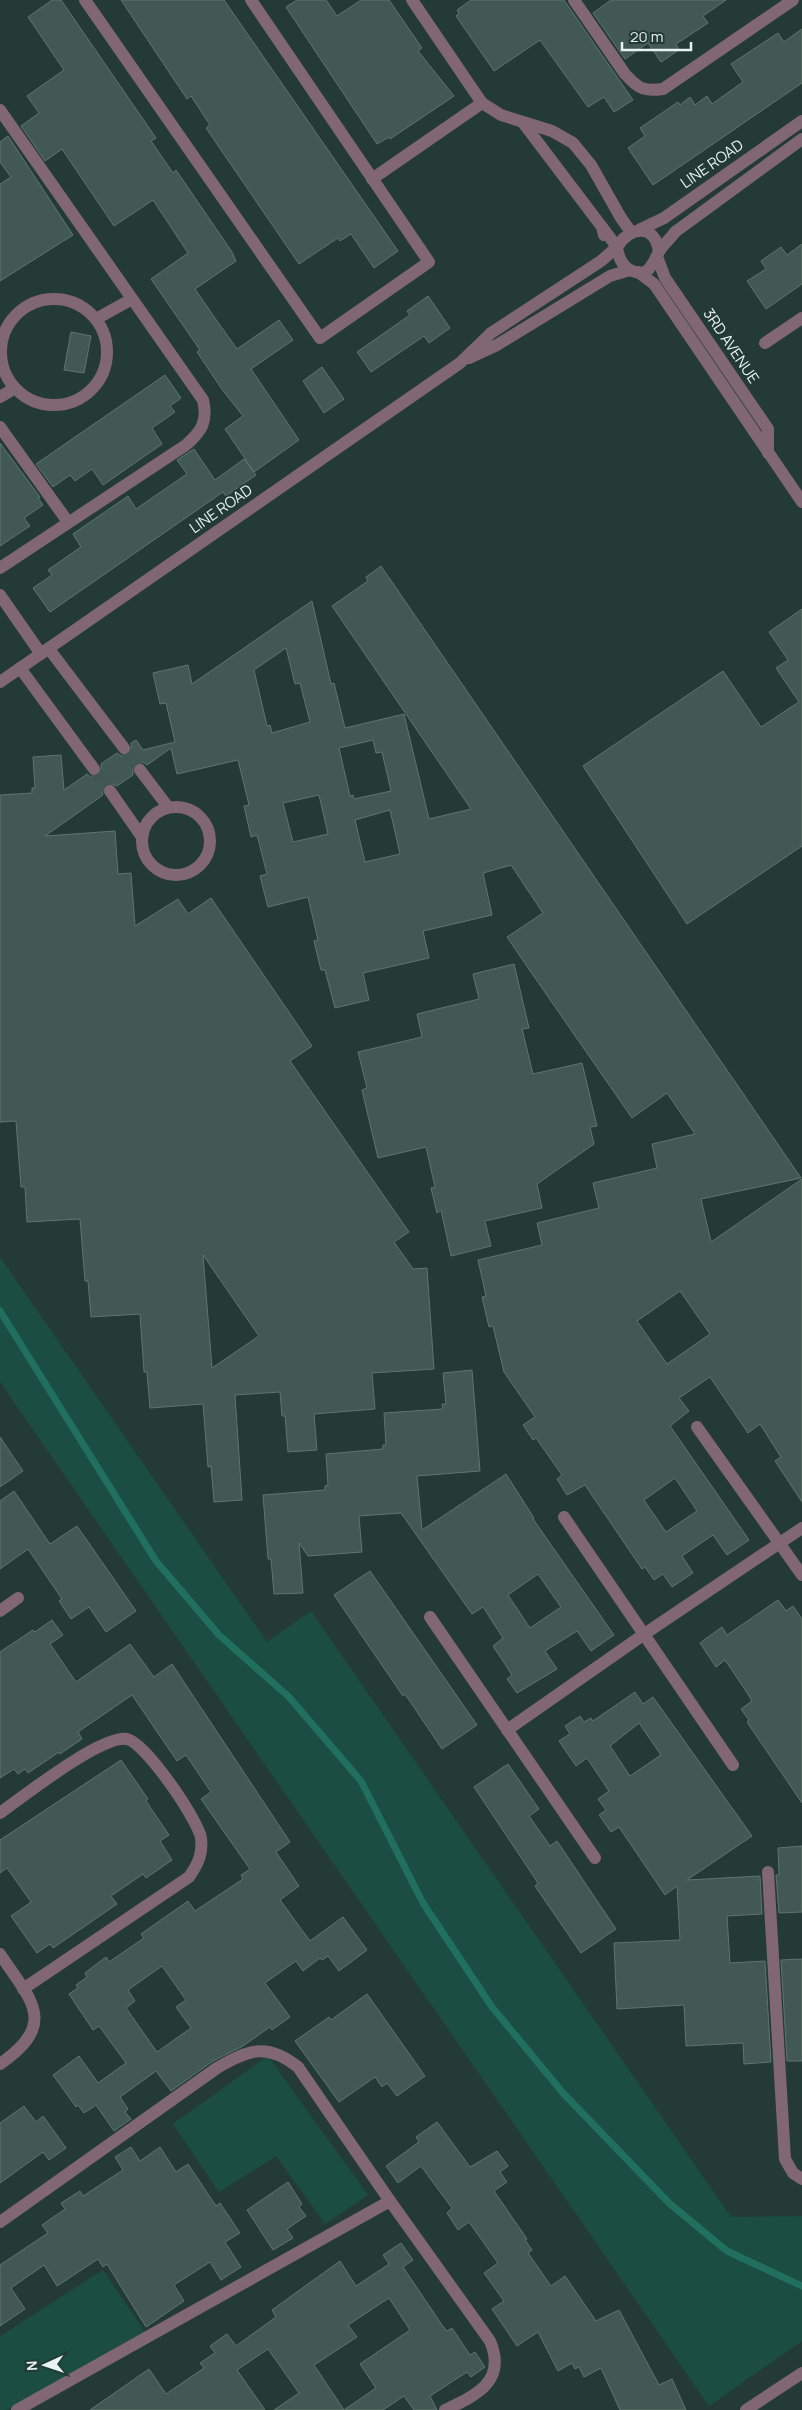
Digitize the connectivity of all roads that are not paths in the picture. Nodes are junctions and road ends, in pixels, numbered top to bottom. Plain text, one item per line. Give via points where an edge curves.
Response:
1 (85, 0) edge
2 (251, 0) edge
3 (412, 0) edge
4 (574, 0) edge
5 (793, 0) edge
6 (482, 103) junction
7 (0, 110) edge
8 (802, 121) edge
9 (524, 124) junction
10 (802, 138) edge
11 (372, 179) junction
12 (602, 227) junction
13 (635, 231) junction
14 (617, 247) junction
15 (658, 256) junction
16 (601, 261) junction
17 (634, 271) junction
18 (132, 299) junction
19 (802, 318) edge
20 (96, 319) junction
21 (765, 343) dead end
22 (460, 363) junction
23 (15, 388) junction
24 (0, 397) edge
25 (0, 427) edge
26 (768, 453) junction
27 (802, 502) edge
28 (68, 522) junction
29 (0, 568) edge
30 (0, 595) edge
31 (45, 651) junction
32 (20, 668) junction
33 (0, 682) edge
34 (124, 748) tunnel mouth
35 (94, 769) tunnel mouth
36 (140, 770) tunnel mouth
37 (110, 791) tunnel mouth
38 (168, 808) junction
39 (142, 837) junction
40 (697, 1427) dead end
41 (564, 1516) dead end
42 (802, 1528) edge
43 (780, 1543) junction
44 (802, 1575) edge
45 (18, 1598) dead end
46 (0, 1611) edge
47 (430, 1617) dead end
48 (643, 1635) junction
49 (508, 1730) junction
50 (733, 1765) dead end
51 (0, 1813) edge
52 (595, 1858) dead end
53 (768, 1872) dead end
54 (0, 1954) edge
55 (23, 1989) junction
56 (0, 2064) edge
57 (802, 2179) edge
58 (390, 2201) junction
59 (0, 2222) edge
60 (802, 2373) edge
61 (17, 2410) edge
62 (445, 2410) edge
63 (746, 2410) edge

1 - 11 street via 320,338 429,262
2 - 11 street
3 - 6 street
4 - 5 street via 625,74 648,92 663,89
6 - 9 street
6 - 11 street
7 - 18 street
8 - 13 street, LINE ROAD via 664,218
9 - 12 street
9 - 13 street via 552,131 573,143 591,165 621,218
10 - 15 street, LINE ROAD via 675,232
12 - 14 street
12 - 16 street via 606,250
13 - 14 street, LINE ROAD via 625,236
13 - 15 street via 647,232 653,237 658,244
14 - 16 street, LINE ROAD
14 - 17 street via 620,259
15 - 17 street, LINE ROAD via 647,271
15 - 26 street, 3RD AVENUE via 665,278 768,429
16 - 22 street, LINE ROAD via 491,333
17 - 22 street, LINE ROAD via 610,276 497,345
17 - 26 street, 3RD AVENUE via 654,284
18 - 20 street
18 - 28 street via 203,400 205,423 200,433 186,445
19 - 21 street
20 - 23 street via 104,334 105,368 97,384 84,396 51,406 34,402
20 - 23 street via 83,306 66,299 49,298 31,303 16,313 6,327 0,345 1,363
22 - 31 street, LINE ROAD
23 - 24 street
25 - 28 street
26 - 27 street, 3RD AVENUE
28 - 29 street
30 - 31 street
31 - 32 street, LINE ROAD
31 - 34 street
32 - 33 street, LINE ROAD
32 - 35 street
36 - 38 street
37 - 39 street
38 - 39 street via 152,817
38 - 39 street via 192,810 207,826 210,847 201,864 178,875 163,873 148,860
40 - 43 street
41 - 48 street
42 - 43 street
43 - 44 street
43 - 48 street
45 - 46 street
47 - 49 street
48 - 49 street
48 - 50 street
49 - 52 street
51 - 55 street via 92,1750 127,1739 153,1759 201,1837 202,1853 189,1877
53 - 57 street via 784,2151 793,2173
54 - 55 street
55 - 56 street via 33,2001 36,2021 19,2050
58 - 59 street via 298,2066 286,2057 266,2050 249,2051 217,2068
58 - 61 street
58 - 62 street via 490,2341 496,2355 493,2376 481,2390
60 - 63 street

